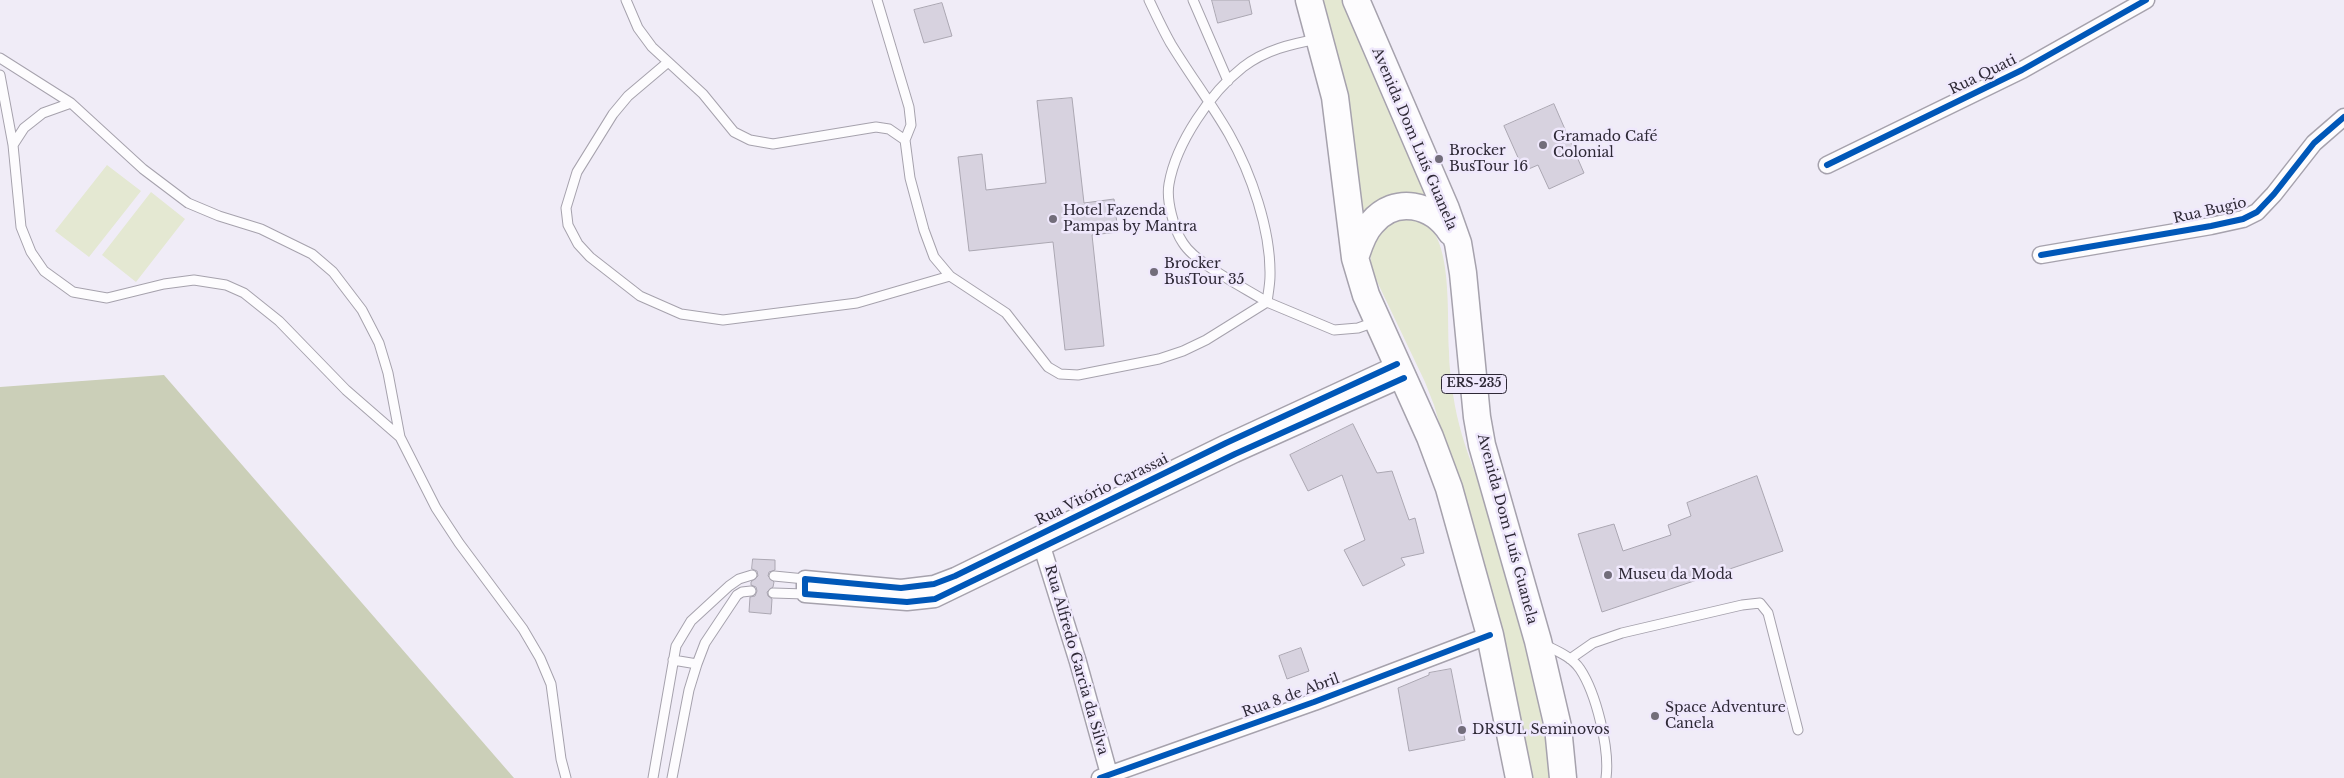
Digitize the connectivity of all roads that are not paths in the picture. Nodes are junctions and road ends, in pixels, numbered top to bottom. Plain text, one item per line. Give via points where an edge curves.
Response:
1 (626, 0) edge
2 (877, 0) edge
3 (1149, 0) edge
4 (1193, 0) edge
5 (1309, 0) edge
6 (1356, 0) edge
7 (2146, 0) edge
8 (1320, 38) junction
9 (0, 58) edge
10 (667, 63) junction
11 (0, 75) edge
12 (1228, 81) junction
13 (71, 102) junction
14 (1208, 103) junction
15 (2344, 117) edge
16 (906, 140) junction
17 (13, 145) junction
18 (1827, 165) dead end
19 (1458, 243) junction
20 (2041, 256) dead end
21 (1354, 258) junction
22 (950, 276) junction
23 (1267, 302) junction
24 (1378, 321) junction
25 (1401, 371) junction
26 (400, 437) junction
27 (1040, 541) junction
28 (752, 575) dead end
29 (774, 576) dead end
30 (805, 586) junction
31 (751, 590) dead end
32 (773, 593) dead end
33 (1490, 635) junction
34 (1538, 641) junction
35 (1570, 659) junction
36 (673, 660) junction
37 (697, 664) junction
38 (1798, 730) dead end
39 (1515, 770) edge
40 (1105, 776) edge
41 (566, 778) edge
42 (653, 778) edge
43 (672, 778) edge
44 (1563, 778) edge
45 (1606, 778) edge

1 - 10 lane via 638,28
2 - 16 lane via 909,107 911,125
3 - 14 lane via 1170,42
4 - 12 lane
5 - 8 main road
6 - 19 main road, Avenida Dom Luís Guanela / ERS-235
7 - 18 street, Rua Quati via 2022,70
8 - 12 lane via 1263,54
8 - 21 main road via 1335,97
9 - 13 lane
10 - 16 lane via 703,94 734,132 750,140 772,144 876,127 889,129
10 - 22 lane via 628,96 613,114 577,172 566,208 568,225 578,244 640,296 681,314 723,320 858,303
11 - 17 lane
12 - 14 lane
13 - 17 lane via 42,112 24,128
13 - 26 lane via 143,169 188,203 261,229 312,254 333,272 362,310 380,343
14 - 23 lane via 1236,149 1260,210 1270,276
14 - 23 lane via 1181,148 1169,185 1172,216 1183,244 1201,261
15 - 20 street, Rua Bugio via 2314,142 2257,212 2242,219
16 - 22 lane via 910,178 924,230 934,257
17 - 26 lane via 21,227 31,252 44,271 63,287 107,298 194,280 226,285 244,293 279,321 346,390
19 - 21 main road via 1438,215 1422,207 1403,206 1372,222
19 - 34 main road, Avenida Dom Luís Guanela / ERS-235 via 1482,445
21 - 24 main road
22 - 23 lane via 1006,313 1036,354 1060,374 1086,373 1183,351
23 - 24 lane via 1334,330 1358,328
24 - 25 main road
25 - 27 street, Rua Vitório Carassai via 1226,443
25 - 33 main road via 1449,488
26 - 41 lane via 436,508 523,628 540,658 551,684
27 - 30 street, Rua Vitório Carassai via 955,576 917,587
27 - 40 street, Rua Alfredo Garcia da Silva
28 - 36 lane via 729,586 691,621 676,646
29 - 30 lane
30 - 32 lane
31 - 37 lane via 737,595 705,643
33 - 39 main road
33 - 40 street, Rua 8 de Abril
34 - 35 lane
34 - 44 main road, Avenida Dom Luís Guanela / ERS-235 via 1558,727
35 - 38 lane via 1593,643 1622,632 1742,604 1760,603 1768,614
35 - 45 lane via 1580,668 1592,693 1608,763
36 - 37 lane
36 - 42 lane
37 - 43 lane

